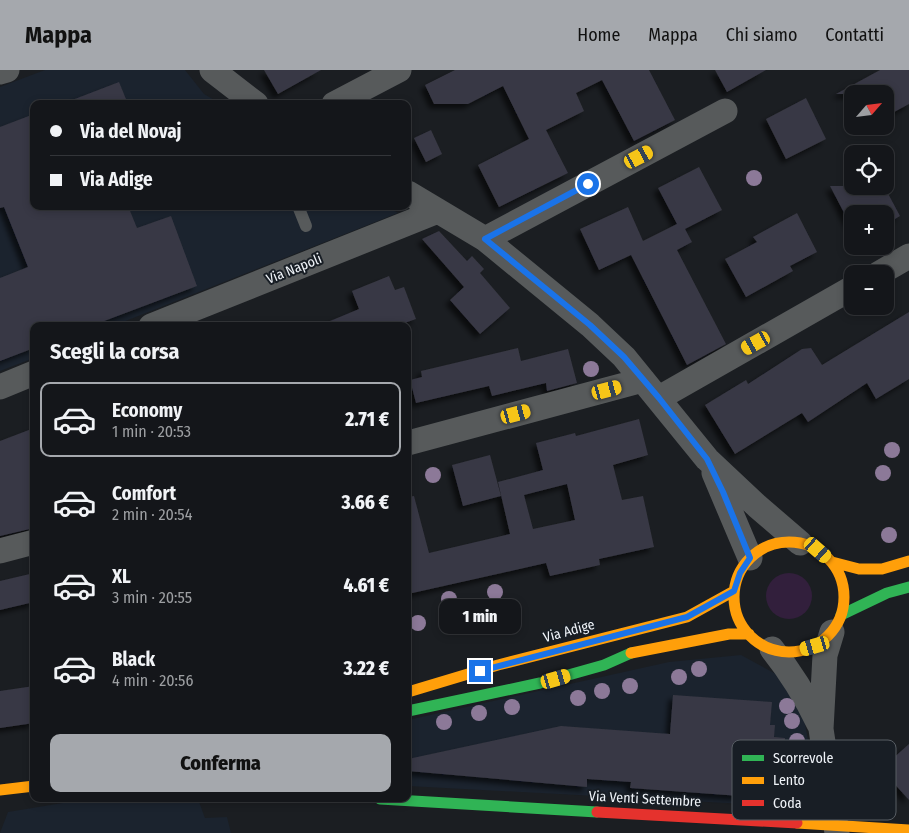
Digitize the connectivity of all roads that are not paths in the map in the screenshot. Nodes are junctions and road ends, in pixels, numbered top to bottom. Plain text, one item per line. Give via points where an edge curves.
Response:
1 (6, 70) edge
2 (212, 70) edge
3 (399, 70) edge
4 (0, 72) edge
5 (251, 100) edge
6 (342, 100) edge
7 (725, 111) dead end
8 (411, 195) edge
9 (300, 210) edge
10 (438, 211) junction
11 (306, 226) dead end
12 (485, 239) junction
13 (909, 256) edge
14 (894, 265) edge
15 (844, 292) edge
16 (161, 322) edge
17 (30, 375) edge
18 (0, 387) edge
19 (651, 389) junction
20 (411, 442) edge
21 (707, 459) junction
22 (800, 542) junction
23 (30, 543) edge
24 (0, 551) edge
25 (750, 558) junction
26 (909, 561) edge
27 (832, 562) junction
28 (909, 587) edge
29 (734, 591) junction
30 (836, 624) junction
31 (748, 634) junction
32 (772, 649) junction
33 (411, 691) edge
34 (411, 710) edge
35 (821, 729) junction
36 (823, 740) edge
37 (30, 786) edge
38 (0, 790) edge
39 (411, 801) edge
40 (836, 829) edge
41 (909, 830) edge

1 - 4 street
2 - 5 street
3 - 6 street
7 - 12 street
8 - 10 street
9 - 11 lane
10 - 12 street
10 - 16 street, Via Napoli
12 - 19 street via 590,325 624,357
13 - 14 street
15 - 19 street
17 - 18 street
19 - 20 street
19 - 21 street
21 - 22 street
21 - 25 street
22 - 25 street via 782,542 765,547
22 - 27 street via 818,550
23 - 24 street
25 - 29 street
26 - 27 street via 882,569 859,569
27 - 30 street via 841,578 844,597
28 - 30 street via 887,593
29 - 31 street via 735,606
29 - 33 street, Via Adige via 687,617 498,665
30 - 32 street via 815,646 794,652
30 - 35 street via 825,655
31 - 32 street
31 - 34 street via 729,634 628,653 604,665 540,683
32 - 35 street via 793,675
35 - 36 street
37 - 38 street
39 - 40 street, Via Venti Settembre
40 - 41 street, Via Venti Settembre

